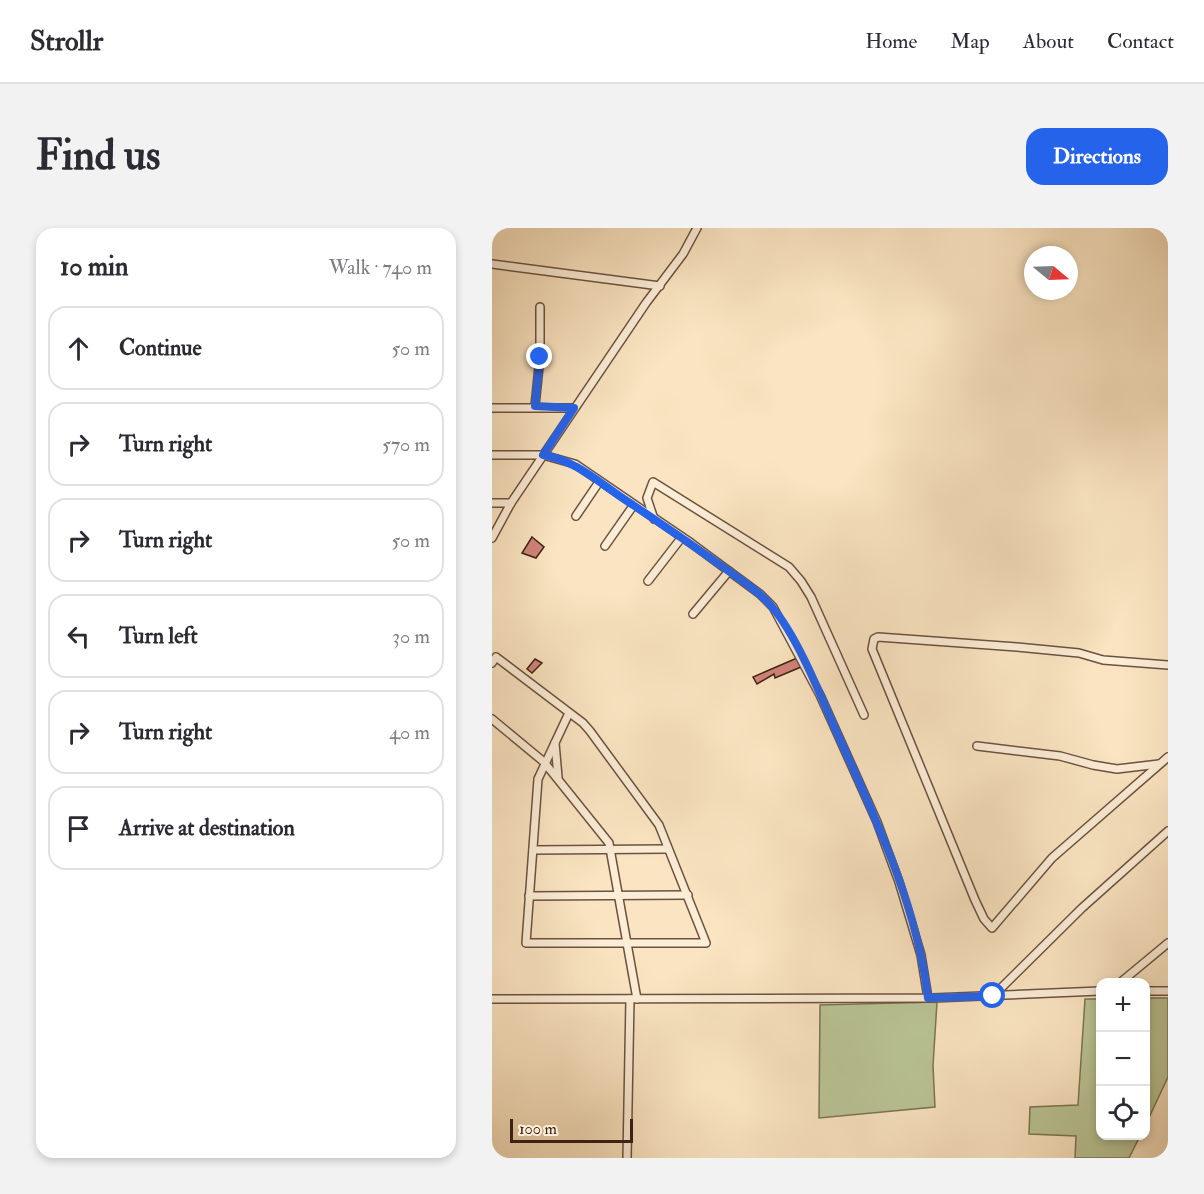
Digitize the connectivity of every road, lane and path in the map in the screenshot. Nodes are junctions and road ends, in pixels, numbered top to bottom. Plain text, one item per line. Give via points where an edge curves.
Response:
1 (697, 228) edge
2 (492, 264) edge
3 (660, 286) junction
4 (540, 307) dead end
5 (535, 406) junction
6 (492, 408) edge
7 (574, 408) junction
8 (492, 455) edge
9 (543, 455) junction
10 (599, 482) junction
11 (492, 503) edge
12 (511, 503) junction
13 (633, 506) junction
14 (576, 516) dead end
15 (654, 519) junction
16 (682, 537) junction
17 (492, 538) edge
18 (605, 546) dead end
19 (729, 571) junction
20 (648, 581) dead end
21 (693, 614) dead end
22 (492, 663) edge
23 (1168, 665) edge
24 (569, 713) junction
25 (864, 715) dead end
26 (492, 719) edge
27 (556, 738) junction
28 (977, 746) dead end
29 (1168, 757) edge
30 (544, 762) junction
31 (1159, 764) junction
32 (559, 779) junction
33 (1168, 831) edge
34 (668, 849) junction
35 (533, 850) junction
36 (612, 850) junction
37 (620, 895) junction
38 (688, 895) junction
39 (529, 896) junction
40 (628, 942) junction
41 (1168, 943) edge
42 (1126, 978) edge
43 (1096, 991) edge
44 (1150, 991) edge
45 (1168, 991) edge
46 (993, 996) junction
47 (928, 998) junction
48 (492, 999) edge
49 (634, 999) junction
50 (627, 1158) edge

1 - 3 street
2 - 3 street
3 - 7 street
4 - 5 street
5 - 6 street
5 - 7 street
7 - 9 street
8 - 9 street
9 - 10 street via 568,461
9 - 12 street
10 - 13 street
10 - 14 street
11 - 12 street
12 - 17 street
13 - 15 street
13 - 18 street
15 - 16 street
15 - 25 street via 647,498 653,482 789,567 811,597
16 - 19 street
16 - 20 street
19 - 21 street
19 - 47 street via 773,607 820,695 877,822 899,882 921,955
22 - 24 street via 496,657
23 - 31 street via 1017,647 878,637 872,649 975,900 992,928 1052,858
24 - 27 street
24 - 34 street via 590,731 659,825
26 - 30 street
27 - 30 street
27 - 32 street via 554,755
28 - 31 street via 1060,756 1117,769
29 - 31 street
30 - 32 street
30 - 35 street via 538,779
32 - 36 street
33 - 46 street
34 - 36 street
34 - 38 street
35 - 36 street
35 - 39 street
36 - 37 street
37 - 38 street
37 - 39 street
37 - 40 street
38 - 40 street via 706,943
39 - 40 street via 525,943
40 - 49 street
41 - 42 street
43 - 46 street
44 - 45 street
46 - 47 street
47 - 49 street
48 - 49 street
49 - 50 street

